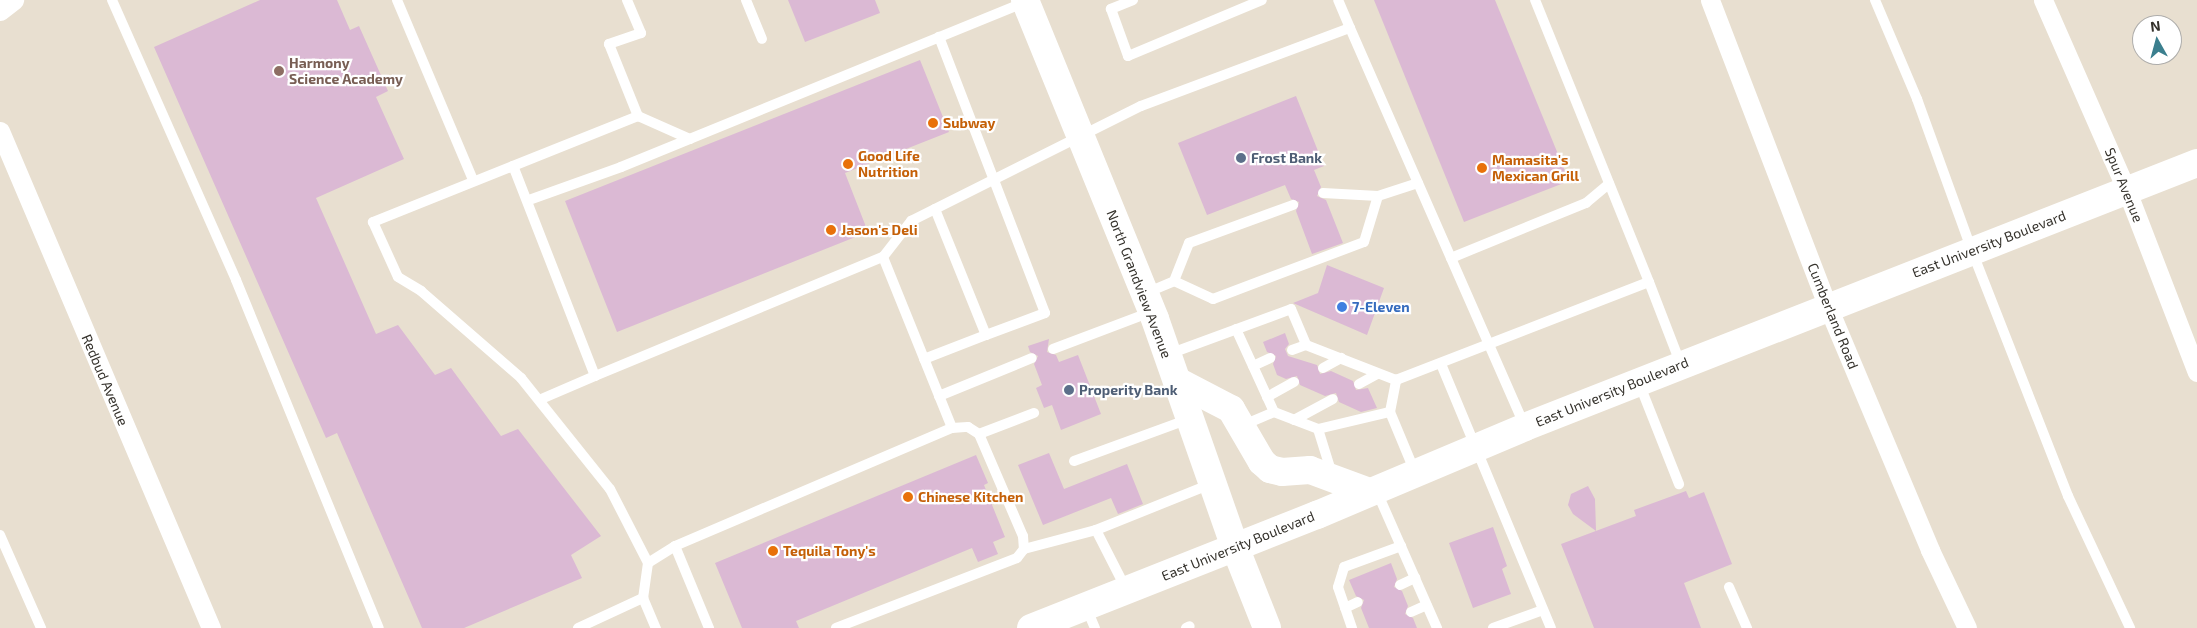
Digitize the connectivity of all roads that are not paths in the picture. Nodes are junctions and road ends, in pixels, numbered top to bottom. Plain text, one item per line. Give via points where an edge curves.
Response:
1 (14, 0) edge
2 (112, 0) edge
3 (397, 0) edge
4 (627, 0) edge
5 (746, 0) edge
6 (1133, 0) edge
7 (1262, 0) edge
8 (1338, 0) edge
9 (1535, 0) edge
10 (1710, 0) edge
11 (1876, 0) edge
12 (2043, 0) edge
13 (1025, 1) edge
14 (0, 11) edge
15 (1350, 28) junction
16 (939, 37) junction
17 (762, 39) dead end
18 (638, 116) junction
19 (0, 131) edge
20 (1081, 138) junction
21 (690, 139) junction
22 (2197, 163) edge
23 (514, 166) junction
24 (473, 180) junction
25 (996, 180) junction
26 (1418, 183) junction
27 (1609, 184) junction
28 (2127, 191) junction
29 (1323, 193) dead end
30 (1378, 196) junction
31 (529, 200) junction
32 (1293, 205) dead end
33 (935, 209) junction
34 (1972, 251) junction
35 (883, 257) junction
36 (1451, 258) junction
37 (1174, 281) junction
38 (1649, 282) junction
39 (1148, 303) junction
40 (1828, 307) junction
41 (1236, 329) junction
42 (986, 335) junction
43 (1488, 344) junction
44 (1306, 345) junction
45 (1053, 349) dead end
46 (1292, 350) dead end
47 (1167, 355) junction
48 (1032, 358) dead end
49 (1270, 358) dead end
50 (1341, 358) junction
51 (924, 359) junction
52 (1441, 364) junction
53 (1681, 365) junction
54 (1253, 366) junction
55 (1323, 368) dead end
56 (2197, 372) edge
57 (1377, 374) junction
58 (595, 376) junction
59 (1396, 380) junction
60 (1177, 381) junction
61 (1294, 382) dead end
62 (1639, 382) junction
63 (1359, 384) dead end
64 (939, 396) junction
65 (1267, 397) junction
66 (1332, 399) dead end
67 (539, 400) junction
68 (1274, 412) junction
69 (1390, 412) junction
70 (1034, 413) dead end
71 (1190, 419) junction
72 (1294, 420) junction
73 (1240, 427) junction
74 (1525, 427) junction
75 (952, 428) junction
76 (1318, 429) junction
77 (979, 434) junction
78 (1477, 446) junction
79 (1074, 461) dead end
80 (1415, 472) junction
81 (1333, 479) junction
82 (1212, 484) junction
83 (1679, 484) dead end
84 (1372, 491) junction
85 (1096, 530) junction
86 (0, 535) edge
87 (675, 546) junction
88 (1401, 546) junction
89 (1235, 547) junction
90 (1024, 548) junction
91 (648, 563) junction
92 (1415, 578) junction
93 (1400, 585) dead end
94 (1729, 587) dead end
95 (1127, 590) junction
96 (644, 598) junction
97 (1358, 602) dead end
98 (1427, 605) junction
99 (1345, 608) junction
100 (1543, 610) junction
101 (1411, 612) dead end
102 (1091, 617) edge
103 (40, 628) edge
104 (211, 628) edge
105 (379, 628) edge
106 (578, 628) edge
107 (656, 628) edge
108 (709, 628) edge
109 (836, 628) edge
110 (1031, 628) edge
111 (1267, 628) edge
112 (1352, 628) edge
113 (1437, 628) edge
114 (1493, 628) edge
115 (1551, 628) edge
116 (1747, 628) edge
117 (1967, 628) edge
118 (2130, 628) edge

1 - 14 street
2 - 105 lane via 236,280
3 - 24 lane
4 - 18 lane via 641,33 609,44
5 - 17 lane
6 - 7 lane via 1111,9 1128,56
8 - 15 lane
9 - 27 lane
10 - 40 street, Cumberland Road
11 - 34 lane via 1917,99
12 - 28 street, Spur Avenue
13 - 16 lane
13 - 20 main road, North Grandview Avenue
15 - 20 lane via 1141,106
15 - 26 lane
16 - 21 lane
16 - 25 lane
18 - 21 lane
18 - 23 lane
19 - 104 street, Redbud Avenue
20 - 25 lane
20 - 39 main road, North Grandview Avenue
21 - 31 lane
22 - 28 main road, East University Boulevard
23 - 24 lane
23 - 31 lane
24 - 67 lane via 373,222 398,277 421,291 522,378
25 - 33 lane
25 - 42 lane via 1045,313
26 - 30 lane
26 - 36 lane
27 - 36 lane via 1586,203
27 - 38 lane
28 - 34 main road, East University Boulevard
28 - 56 street, Spur Avenue
29 - 30 lane
30 - 37 lane via 1364,242 1213,299
31 - 58 lane
32 - 37 lane via 1188,243
33 - 35 lane via 910,221
33 - 42 lane
34 - 40 main road, East University Boulevard
34 - 118 lane via 2068,496
35 - 51 lane
35 - 58 lane
36 - 43 lane
37 - 39 lane
38 - 43 lane
38 - 53 lane
39 - 45 lane
39 - 47 main road, North Grandview Avenue
40 - 53 main road, East University Boulevard
40 - 117 street, Cumberland Road via 1930,550
41 - 44 lane via 1291,309
41 - 47 lane
41 - 54 lane
42 - 51 lane
43 - 52 lane
43 - 74 lane
44 - 46 lane
44 - 50 lane
47 - 60 main road, North Grandview Avenue
48 - 64 lane
49 - 54 lane
50 - 55 lane
50 - 57 lane
51 - 64 lane
52 - 59 lane
52 - 78 lane
53 - 62 main road, East University Boulevard
54 - 65 lane
57 - 59 lane
57 - 63 lane
58 - 67 lane
59 - 69 lane
60 - 71 main road, North Grandview Avenue
60 - 73 main road via 1231,409
61 - 65 lane
62 - 74 main road, East University Boulevard
62 - 83 lane
64 - 75 lane
65 - 68 lane
66 - 72 lane
67 - 91 lane via 610,489
68 - 72 lane
68 - 73 lane
69 - 76 lane
69 - 80 lane
70 - 77 lane
71 - 79 lane
71 - 82 main road, North Grandview Avenue
72 - 76 lane
73 - 81 main road via 1262,462 1270,468 1289,472 1310,470
74 - 78 main road, East University Boulevard
75 - 77 lane via 968,427
75 - 87 lane
76 - 81 lane
77 - 90 lane via 1023,536
78 - 80 main road, East University Boulevard
78 - 100 lane
80 - 84 main road, East University Boulevard
81 - 84 main road
82 - 85 lane
82 - 89 main road, North Grandview Avenue
84 - 88 lane
84 - 89 main road, East University Boulevard
85 - 90 lane
85 - 95 lane
86 - 103 lane
87 - 91 lane
87 - 108 lane
88 - 92 lane
88 - 99 lane via 1344,568 1338,587
89 - 95 main road, East University Boulevard
89 - 111 main road, North Grandview Avenue
90 - 109 lane via 1017,558
91 - 96 lane
92 - 93 lane
92 - 98 lane
94 - 116 lane
95 - 102 main road, East University Boulevard
96 - 106 lane
96 - 107 lane
97 - 99 lane
98 - 101 lane
98 - 113 lane
99 - 112 lane
100 - 114 lane
100 - 115 lane
102 - 110 main road, East University Boulevard

